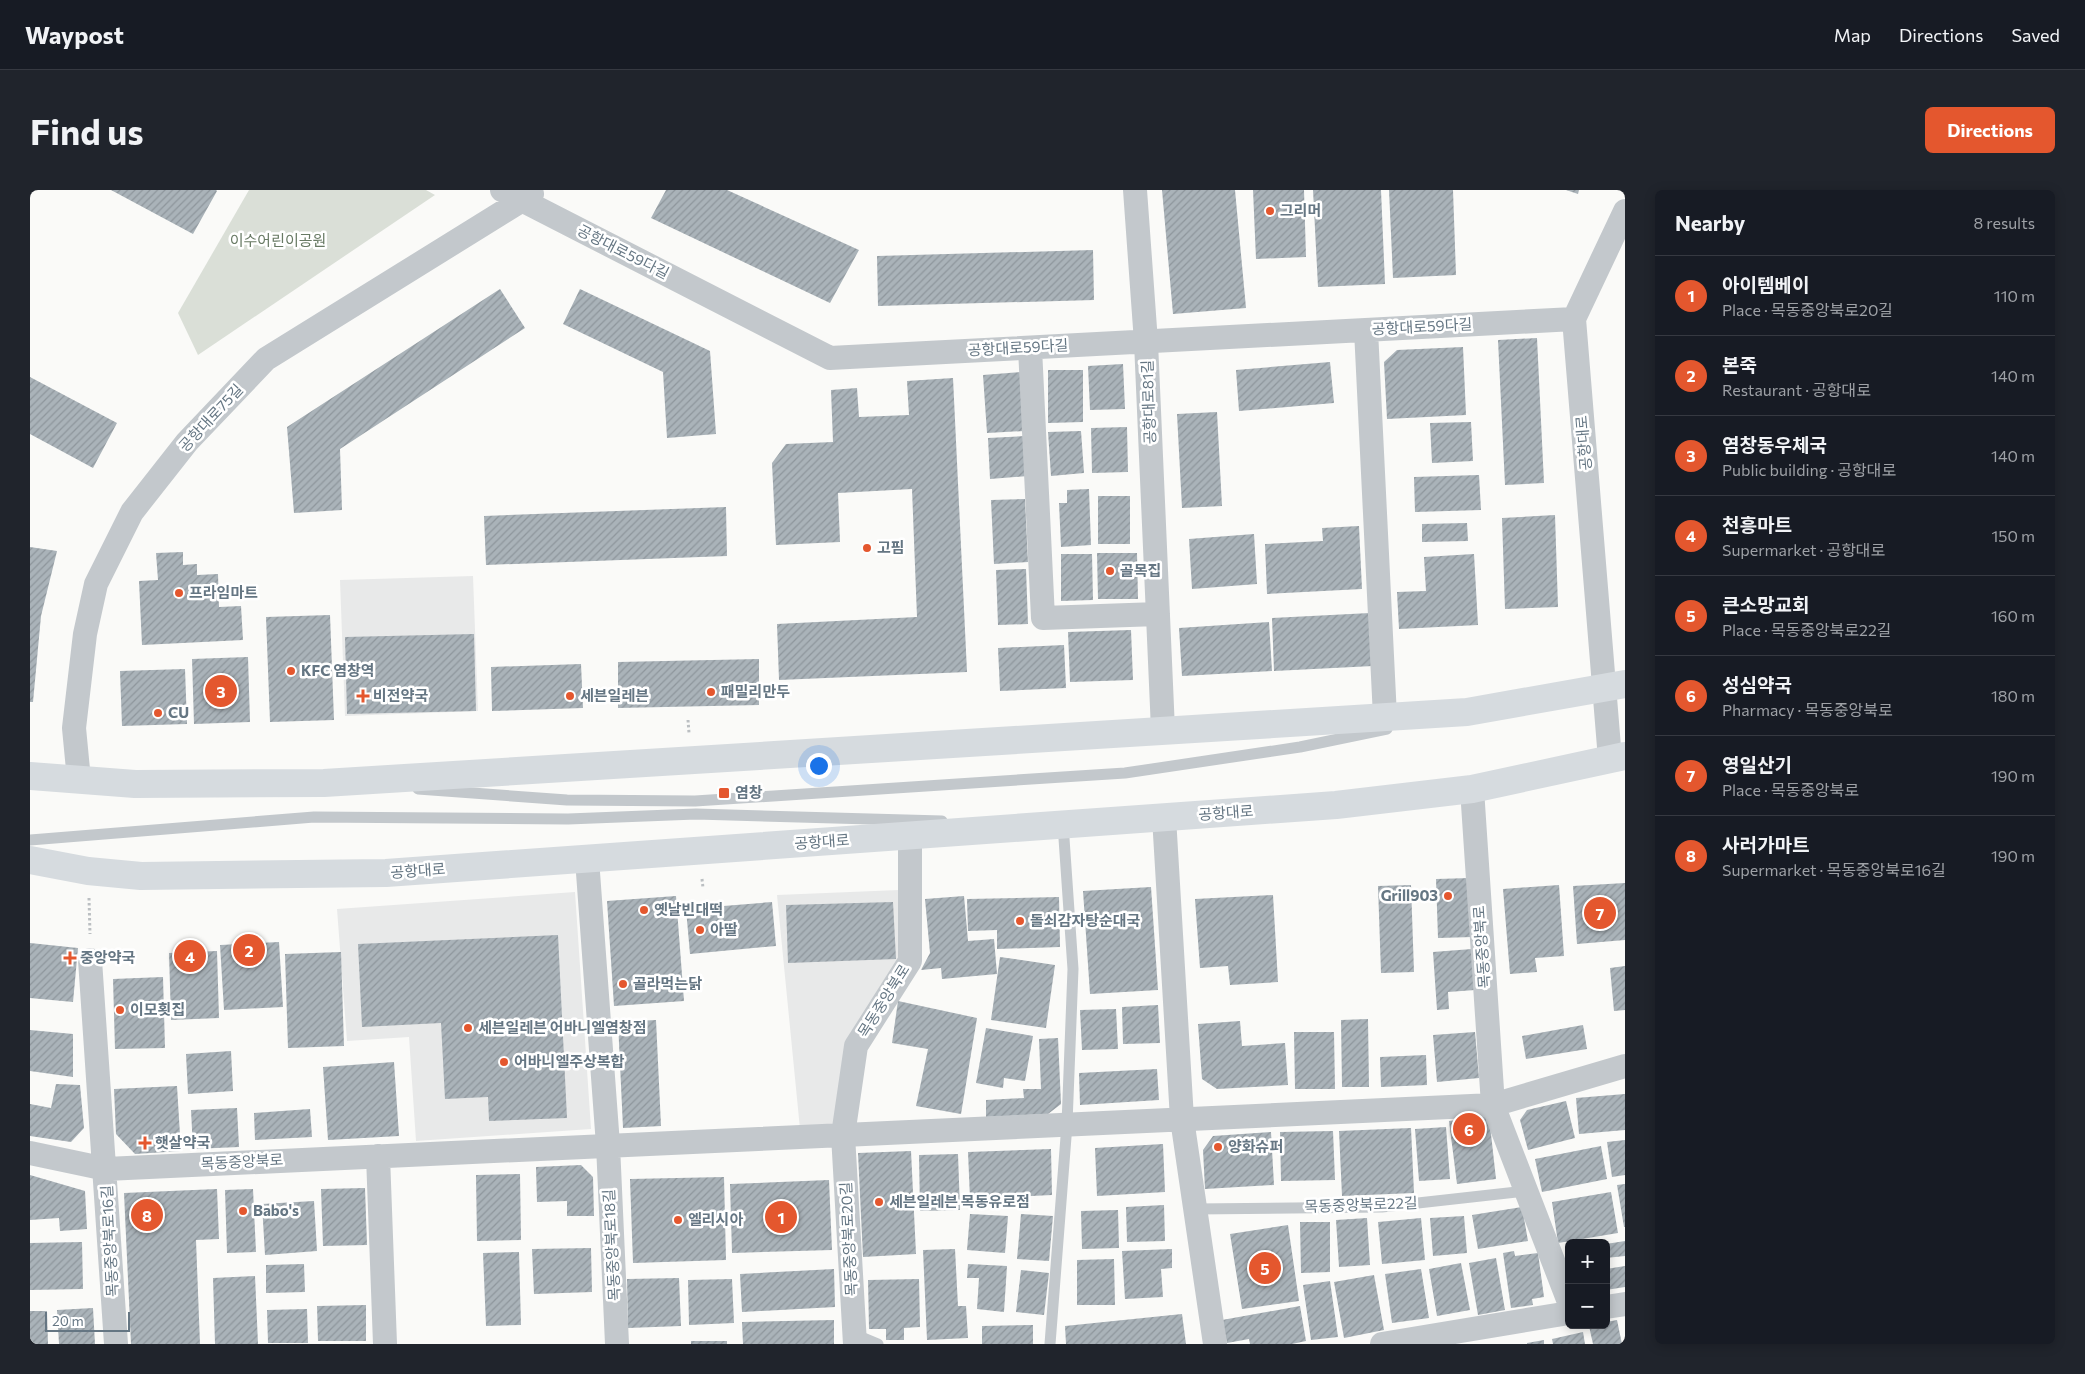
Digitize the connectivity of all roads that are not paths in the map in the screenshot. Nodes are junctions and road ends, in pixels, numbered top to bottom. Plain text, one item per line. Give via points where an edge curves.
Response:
1 (1135, 190) edge
2 (520, 193) edge
3 (1625, 211) edge
4 (1574, 318) junction
5 (1366, 330) junction
6 (1146, 342) junction
7 (1030, 348) junction
8 (1158, 614) junction
9 (1615, 685) edge
10 (1467, 712) junction
11 (1386, 717) junction
12 (1162, 730) junction
13 (1618, 757) edge
14 (30, 776) edge
15 (79, 780) junction
16 (324, 783) junction
17 (1472, 789) junction
18 (1164, 817) junction
19 (1064, 824) junction
20 (910, 836) junction
21 (30, 840) edge
22 (587, 859) junction
23 (30, 860) edge
24 (90, 960) road end
25 (1625, 1066) edge
26 (1493, 1104) junction
27 (1182, 1119) junction
28 (1067, 1124) junction
29 (843, 1135) junction
30 (608, 1146) junction
31 (30, 1153) edge
32 (378, 1156) junction
33 (106, 1168) junction
34 (1526, 1191) junction
35 (1195, 1208) junction
36 (1565, 1292) edge
37 (1625, 1304) edge
38 (1610, 1306) edge
39 (1565, 1314) edge
40 (854, 1339) edge
41 (116, 1344) edge
42 (386, 1344) edge
43 (617, 1344) edge
44 (878, 1344) edge
45 (1050, 1344) edge
46 (1215, 1344) edge
47 (1382, 1344) edge

1 - 6 street, 공항대로81길
2 - 7 street, 공항대로59다길 via 830,358
2 - 15 street, 공항대로75길 via 266,359 187,442 138,504 96,584 85,634 74,728
3 - 4 street
4 - 5 street, 공항대로59다길
4 - 9 street, 공항대로
5 - 6 street, 공항대로59다길
5 - 11 street
6 - 7 street, 공항대로59다길
6 - 8 street, 공항대로81길
7 - 8 street via 1043,618
8 - 12 street, 공항대로81길
9 - 10 main road
9 - 13 street, 공항대로
10 - 11 main road
10 - 16 lane via 1300,747 1125,773 695,801 567,800
11 - 12 main road
12 - 16 main road
13 - 17 main road, 공항대로
14 - 15 main road
15 - 16 main road via 135,784
17 - 18 main road, 공항대로 via 1336,805
17 - 26 street, 목동중앙북로
18 - 19 main road, 공항대로
18 - 27 street
19 - 20 main road, 공항대로
19 - 21 lane via 696,814 568,819 314,817
19 - 28 lane via 1073,969
20 - 22 main road, 공항대로
20 - 29 street, 목동중앙북로 via 910,960 856,1046
22 - 23 main road, 공항대로 via 386,874 141,876 88,871
22 - 30 street
24 - 33 street
25 - 26 street, 목동중앙북로
26 - 27 street, 목동중앙북로
26 - 34 street, 목동중앙북로
27 - 28 street, 목동중앙북로
27 - 35 street
28 - 29 street, 목동중앙북로
28 - 45 lane
29 - 30 street, 목동중앙북로
29 - 40 street, 목동중앙북로20길
30 - 32 street, 목동중앙북로
30 - 43 street, 목동중앙북로18길
31 - 33 street, 목동중앙북로
32 - 33 street, 목동중앙북로
32 - 42 street
33 - 41 street, 목동중앙북로16길
34 - 35 lane, 목동중앙북로22길 via 1382,1207
34 - 36 street, 목동중앙북로
35 - 46 street
37 - 38 street
39 - 47 street
40 - 44 lane

